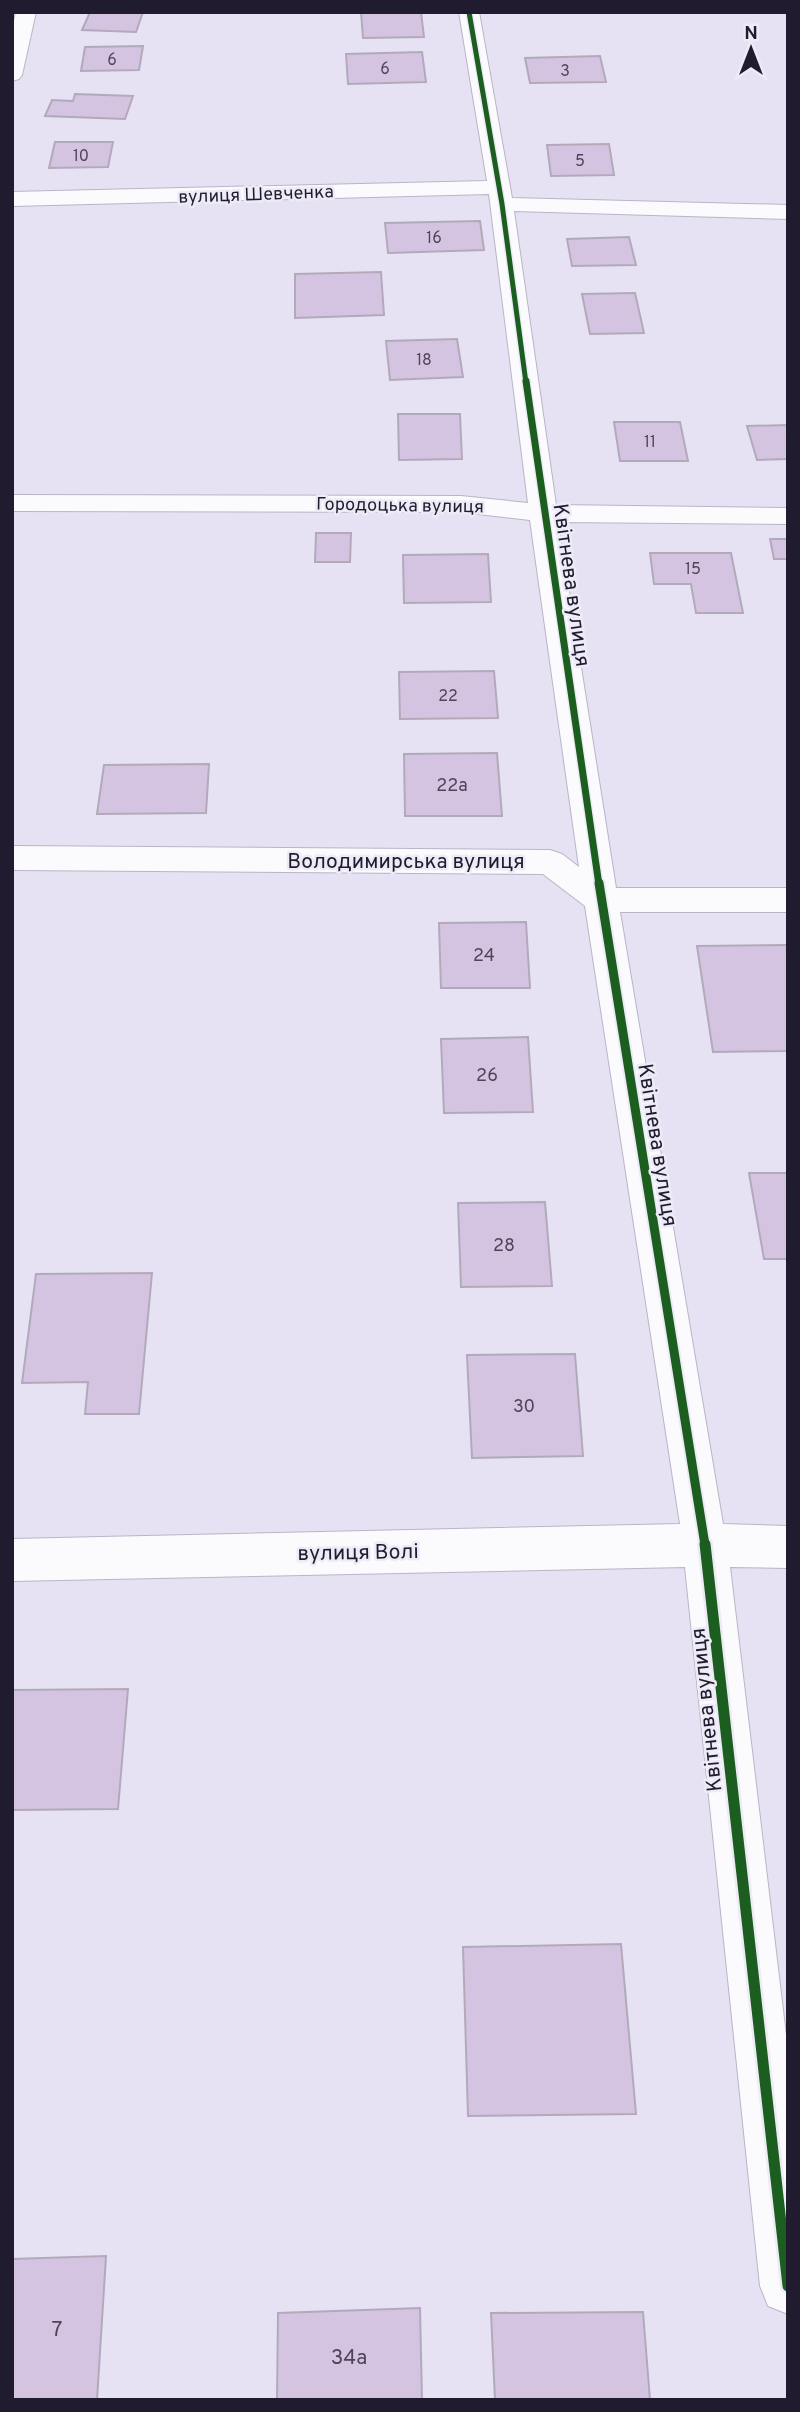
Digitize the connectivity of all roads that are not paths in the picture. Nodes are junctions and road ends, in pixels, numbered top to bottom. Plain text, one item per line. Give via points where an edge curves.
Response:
1 (26, 12) edge
2 (468, 12) edge
3 (12, 75) edge
4 (501, 195) junction
5 (12, 199) edge
6 (788, 212) edge
7 (12, 503) edge
8 (543, 513) junction
9 (788, 516) edge
10 (12, 858) edge
11 (601, 900) junction
12 (788, 900) edge
13 (705, 1545) junction
14 (788, 1547) edge
15 (12, 1560) edge
16 (788, 2287) edge

1 - 3 street
2 - 4 street, Квітнева вулиця
4 - 5 street, вулиця Шевченка
4 - 6 street, вулиця Шевченка
4 - 8 street, Квітнева вулиця
7 - 8 street, Городоцька вулиця via 461,504
8 - 9 street, Городоцька вулиця
8 - 11 street, Квітнева вулиця
10 - 11 street, Володимирська вулиця via 550,862
11 - 12 street
11 - 13 street, Квітнева вулиця
13 - 14 street, вулиця Волі
13 - 15 street, вулиця Волі
13 - 16 street, Квітнева вулиця

